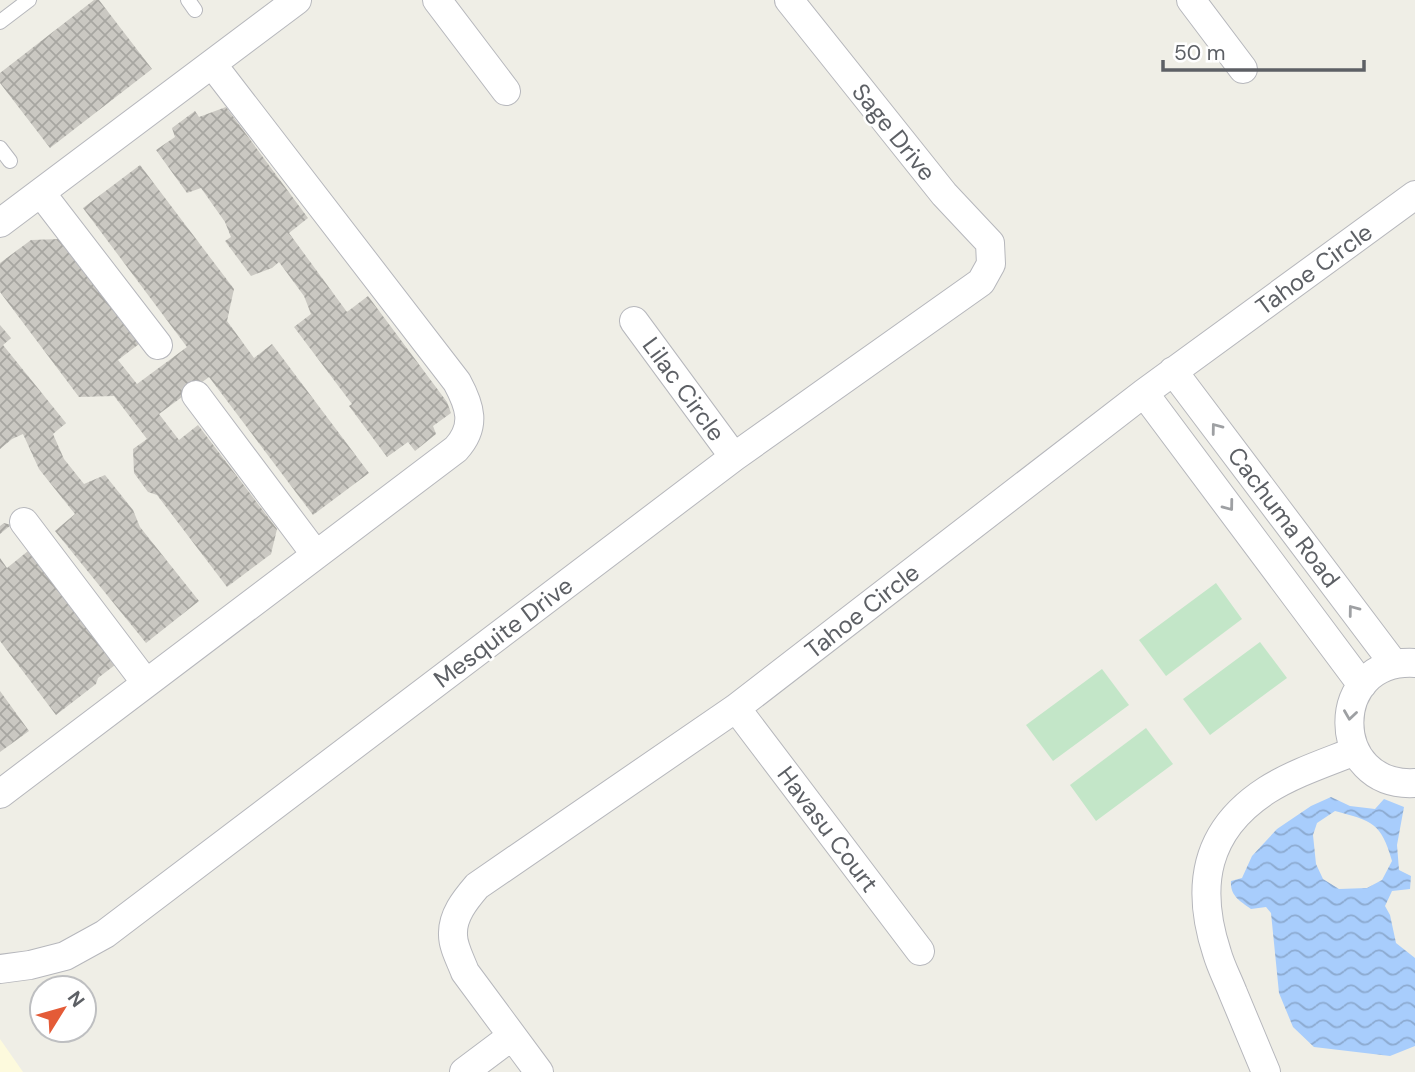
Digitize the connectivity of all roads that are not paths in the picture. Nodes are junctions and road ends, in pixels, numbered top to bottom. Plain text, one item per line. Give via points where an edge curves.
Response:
1 (29, 0) edge
2 (297, 0) edge
3 (437, 0) edge
4 (789, 0) edge
5 (1191, 0) edge
6 (0, 22) edge
7 (212, 64) junction
8 (1243, 69) dead end
9 (506, 91) dead end
10 (0, 148) edge
11 (10, 161) dead end
12 (41, 192) junction
13 (1415, 195) edge
14 (0, 223) edge
15 (991, 264) joint
16 (634, 321) dead end
17 (158, 345) dead end
18 (1173, 371) junction
19 (1144, 393) junction
20 (196, 395) dead end
21 (734, 457) junction
22 (24, 522) dead end
23 (316, 555) junction
24 (1405, 664) edge
25 (146, 683) junction
26 (1362, 685) junction
27 (736, 708) junction
28 (1355, 751) junction
29 (1415, 783) edge
30 (0, 794) edge
31 (920, 951) dead end
32 (0, 969) edge
33 (512, 1036) junction
34 (464, 1072) edge
35 (539, 1072) edge
36 (1266, 1072) edge

1 - 6 lane
2 - 7 street
3 - 9 street
4 - 15 street, Sage Drive via 944,194 990,243
5 - 8 street
7 - 12 street
7 - 23 street via 457,382 470,410 464,440 456,449
10 - 11 lane
12 - 14 street
12 - 17 street
13 - 18 street, Tahoe Circle
15 - 21 street, Mesquite Drive via 981,282
16 - 21 street, Lilac Circle
18 - 19 street, Tahoe Circle
24 -> 18 street, Cachuma Road
19 -> 26 street, Cachuma Road
19 - 27 street, Tahoe Circle
20 - 23 street
21 - 32 street, Mesquite Drive via 105,934 65,956
22 - 25 street
23 - 25 street
24 - 26 street via 1382,669
25 - 30 street
26 -> 28 street via 1348,717
27 - 31 street, Havasu Court
27 - 33 street, Tahoe Circle via 500,869 464,901 453,936 458,954 465,972
28 - 29 street via 1378,775
28 - 36 street via 1299,772 1247,804 1231,820 1209,864 1205,892 1217,953
33 - 34 street
33 - 35 street, Tahoe Circle

